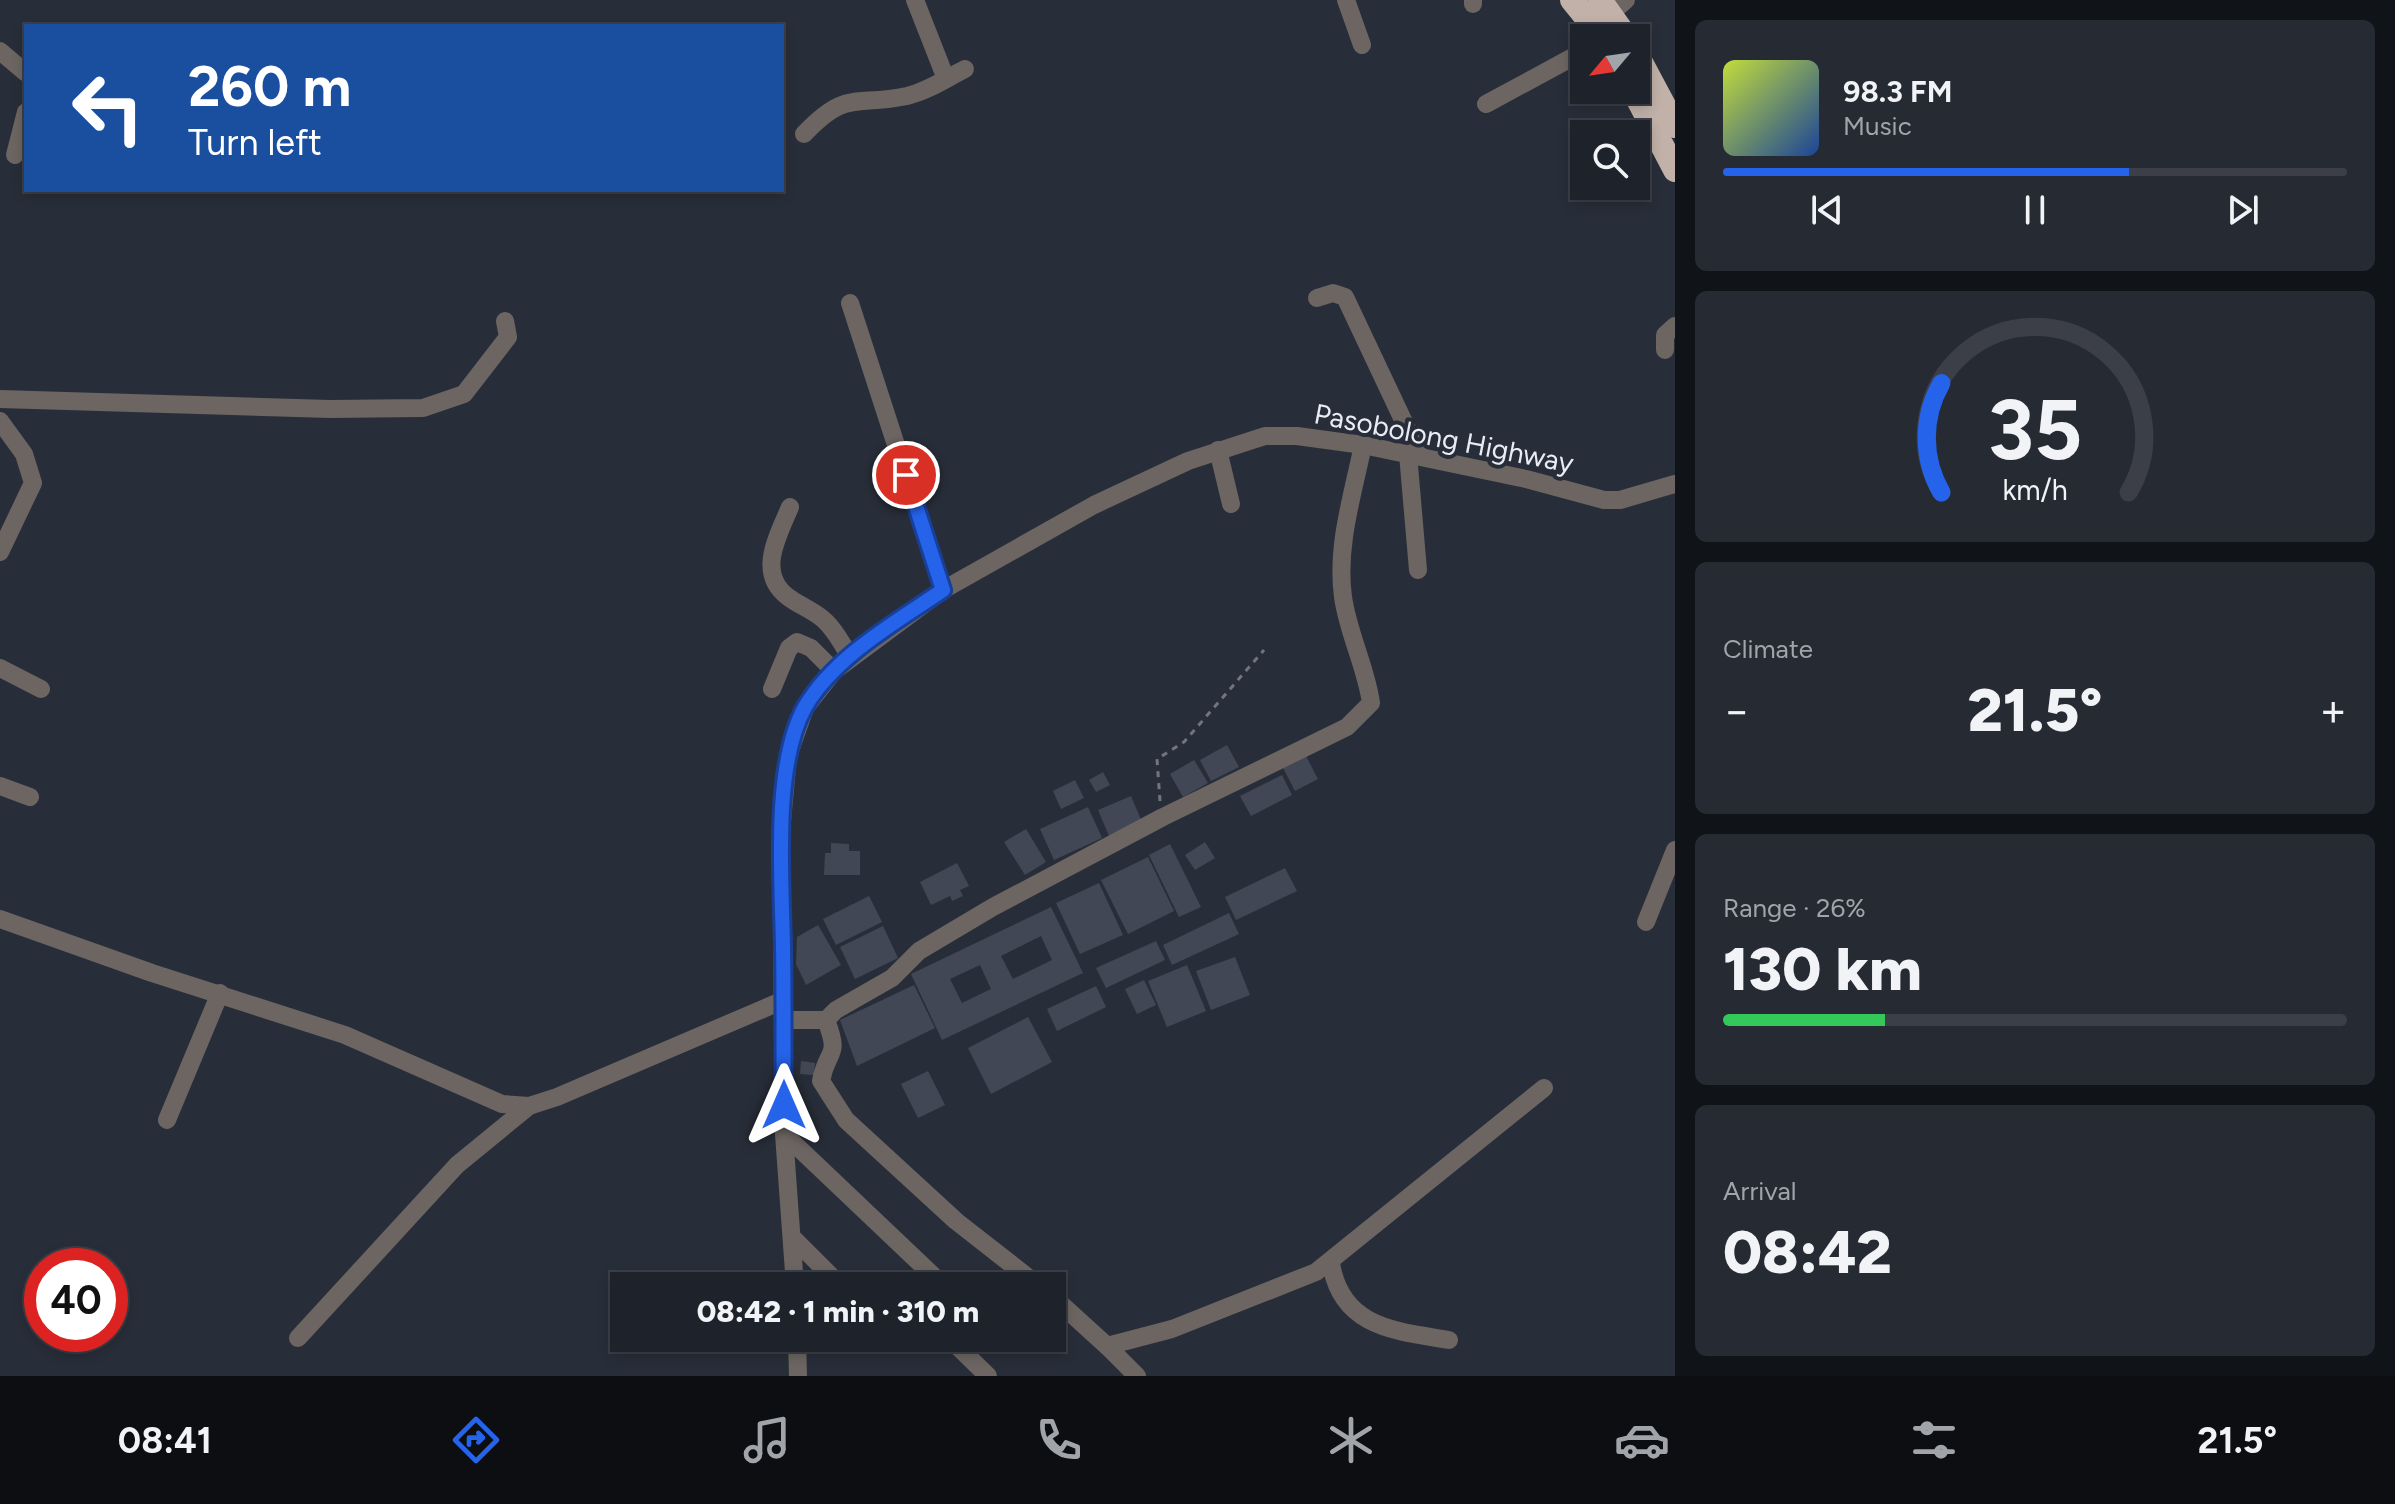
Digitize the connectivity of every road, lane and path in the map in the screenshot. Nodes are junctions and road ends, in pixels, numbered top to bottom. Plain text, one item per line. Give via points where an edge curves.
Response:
1 (915, 0) edge
2 (1346, 0) edge
3 (1572, 0) edge
4 (1612, 5) edge
5 (1592, 24) edge
6 (1621, 24) edge
7 (1362, 45) dead end
8 (0, 51) edge
9 (1570, 59) edge
10 (965, 69) dead end
11 (24, 71) edge
12 (946, 79) junction
13 (1650, 79) edge
14 (1486, 104) dead end
15 (1640, 104) edge
16 (24, 119) edge
17 (1675, 126) edge
18 (804, 134) dead end
19 (14, 156) edge
20 (1675, 170) edge
21 (1317, 298) dead end
22 (850, 303) dead end
23 (505, 321) dead end
24 (1675, 326) edge
25 (1665, 350) dead end
26 (0, 399) edge
27 (0, 421) edge
28 (1363, 445) junction
29 (1218, 450) junction
30 (1414, 455) junction
31 (1675, 484) edge
32 (1231, 504) dead end
33 (790, 507) dead end
34 (0, 552) edge
35 (1418, 570) dead end
36 (943, 590) junction
37 (1264, 650) dead end
38 (850, 657) junction
39 (0, 668) edge
40 (834, 671) junction
41 (41, 689) dead end
42 (772, 689) dead end
43 (0, 786) edge
44 (30, 797) dead end
45 (1163, 817) junction
46 (1675, 850) edge
47 (0, 919) edge
48 (1646, 922) dead end
49 (220, 993) junction
50 (784, 1000) junction
51 (783, 1020) junction
52 (826, 1020) junction
53 (1544, 1088) dead end
54 (529, 1106) junction
55 (167, 1120) dead end
56 (784, 1134) junction
57 (793, 1238) junction
58 (1331, 1263) junction
59 (794, 1272) edge
60 (827, 1272) edge
61 (929, 1272) edge
62 (1021, 1272) edge
63 (1066, 1309) edge
64 (298, 1338) dead end
65 (1449, 1340) dead end
66 (1107, 1346) junction
67 (797, 1352) edge
68 (963, 1352) edge
69 (798, 1376) edge
70 (988, 1376) edge
71 (1137, 1376) edge

1 - 12 street
2 - 7 street
3 - 5 highway
4 - 6 highway
8 - 11 street
9 - 14 street
10 - 12 street
12 - 18 street via 907,96 841,103
13 - 17 highway
15 - 20 highway
16 - 19 street
21 - 30 street via 1333,293 1345,297
22 - 36 street
23 - 26 street via 508,337 464,394 423,408
24 - 25 street via 1665,335
27 - 34 street via 24,454 33,483
28 - 29 street, Pasobolong Highway via 1265,436
28 - 30 street, Pasobolong Highway
28 - 45 street via 1341,572 1343,599 1371,703 1347,727
29 - 32 street
29 - 36 street, Pasobolong Highway via 1094,505
30 - 31 street, Pasobolong Highway via 1604,500
30 - 35 street
33 - 38 street via 772,551 774,580 785,595 825,621
36 - 38 street, Pasobolong Highway
37 - 45 path via 1184,742 1157,759
38 - 40 street, Pasobolong Highway
39 - 41 street
40 - 42 street via 797,642 789,648
40 - 50 street, Pasobolong Highway via 805,708 788,756 781,832
43 - 44 street
45 - 52 street via 942,937 892,978
46 - 48 street
47 - 49 street
49 - 54 street via 345,1035 482,1097
49 - 55 street
50 - 51 street, Pasobolong Highway
50 - 54 street
51 - 52 street
51 - 56 street, Pasobolong Highway
52 - 62 street via 835,1053 821,1081 846,1120 956,1221
53 - 58 street
54 - 64 street via 457,1165
56 - 57 street, Pasobolong Highway
56 - 61 street
57 - 59 street, Pasobolong Highway
57 - 60 street
58 - 65 street via 1340,1294 1366,1319 1381,1328
58 - 66 street via 1172,1329
63 - 66 street
66 - 71 street
67 - 69 street
68 - 70 street

